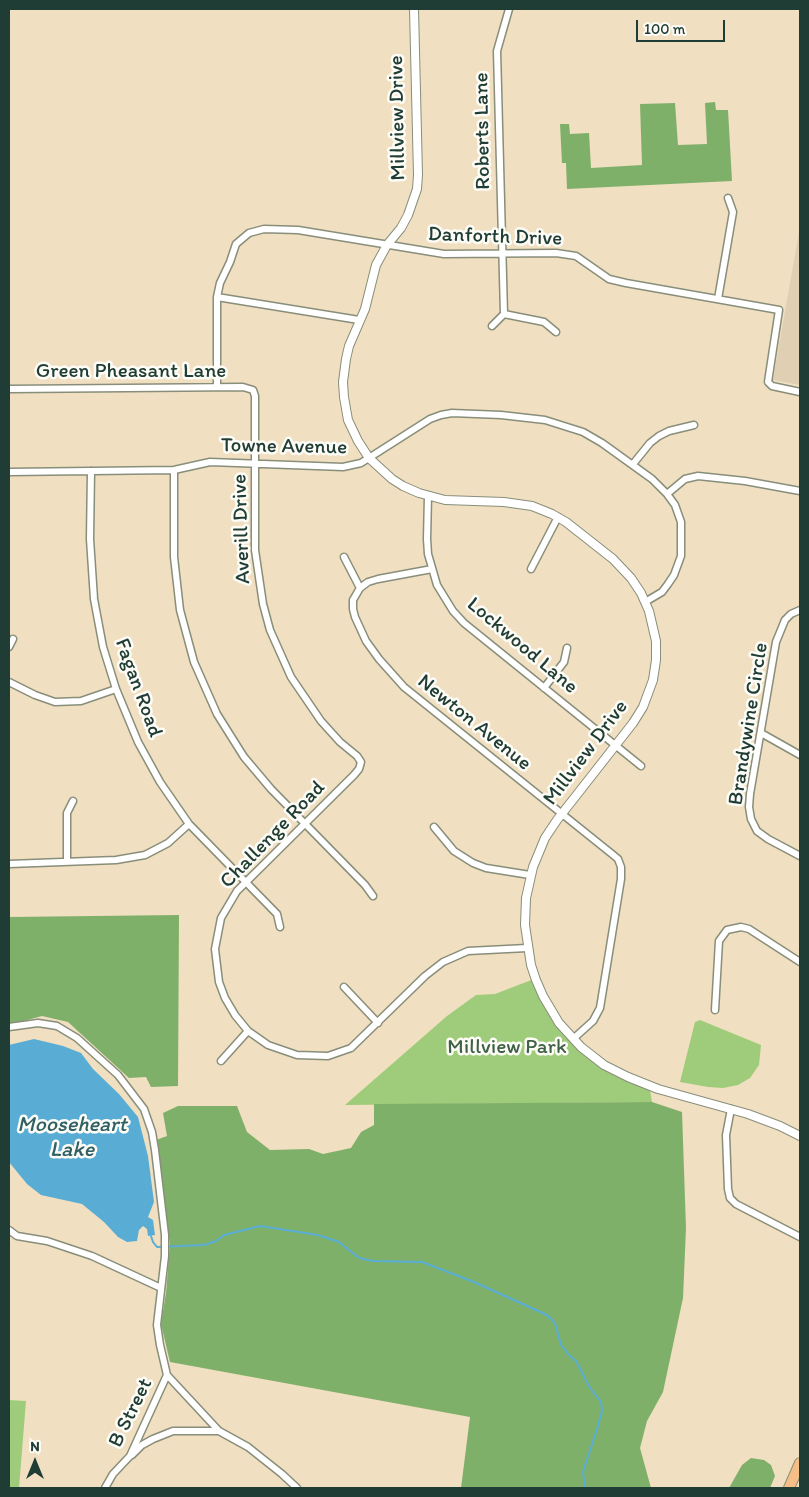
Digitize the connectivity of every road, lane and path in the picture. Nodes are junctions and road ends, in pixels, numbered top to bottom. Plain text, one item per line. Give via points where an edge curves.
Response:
1 (414, 9) edge
2 (509, 9) edge
3 (728, 198) dead end
4 (387, 245) junction
5 (502, 254) junction
6 (217, 296) junction
7 (718, 299) junction
8 (504, 314) junction
9 (359, 320) junction
10 (492, 326) dead end
11 (556, 332) dead end
12 (217, 387) junction
13 (9, 389) edge
14 (253, 390) joint
15 (800, 392) edge
16 (694, 425) dead end
17 (370, 458) junction
18 (256, 463) junction
19 (633, 464) junction
20 (174, 470) junction
21 (90, 471) junction
22 (9, 472) edge
23 (800, 491) edge
24 (667, 494) junction
25 (428, 496) junction
26 (558, 517) junction
27 (344, 556) dead end
28 (432, 569) junction
29 (531, 569) dead end
30 (360, 588) junction
31 (646, 602) junction
32 (800, 610) edge
33 (13, 639) dead end
34 (9, 647) edge
35 (567, 648) dead end
36 (9, 682) edge
37 (544, 688) junction
38 (116, 690) junction
39 (761, 733) junction
40 (616, 745) junction
41 (800, 755) edge
42 (357, 756) joint
43 (641, 766) dead end
44 (73, 801) dead end
45 (562, 814) junction
46 (305, 823) junction
47 (189, 824) junction
48 (434, 827) dead end
49 (800, 856) edge
50 (67, 862) junction
51 (9, 864) edge
52 (530, 875) junction
53 (246, 881) junction
54 (372, 896) dead end
55 (280, 927) dead end
56 (527, 948) junction
57 (800, 962) edge
58 (344, 987) dead end
59 (715, 1010) dead end
60 (378, 1023) junction
61 (9, 1028) edge
62 (248, 1031) junction
63 (572, 1039) junction
64 (221, 1061) dead end
65 (731, 1109) junction
66 (800, 1136) edge
67 (9, 1230) edge
68 (17, 1236) junction
69 (9, 1237) edge
70 (800, 1237) edge
71 (161, 1288) junction
72 (167, 1375) junction
73 (219, 1431) junction
74 (130, 1456) junction
75 (800, 1463) edge
76 (105, 1488) edge
77 (297, 1488) edge
78 (789, 1488) edge

1 - 4 street, Millview Drive via 417,189 408,216
2 - 5 street, Roberts Lane via 497,51
3 - 7 street via 732,212
4 - 5 street, Danforth Drive via 444,254
4 - 6 street, Danforth Drive via 298,230 264,229 249,233 236,244
4 - 9 street, Millview Drive via 376,265
5 - 7 street, Danforth Drive via 556,252 576,256 609,279
5 - 8 street, Roberts Lane
6 - 9 street
6 - 12 street
7 - 15 street, Danforth Drive via 779,310 768,384
8 - 10 street
8 - 11 street via 544,322
9 - 17 street, Millview Drive via 346,359 344,397 353,431
12 - 13 street, Green Pheasant Lane
12 - 14 street, Green Pheasant Lane
14 - 18 street, Averill Drive via 257,403
16 - 19 street via 659,436 650,442
17 - 18 street, Towne Avenue via 343,466
17 - 19 street, Towne Avenue via 430,419 452,413 545,420 583,432
17 - 25 street, Millview Drive via 392,479
18 - 20 street, Towne Avenue via 210,462
18 - 42 street, Averill Drive via 255,550 270,630 291,677 305,699 340,742
19 - 24 street, Towne Avenue
20 - 21 street, Towne Avenue
20 - 46 street via 174,557 180,610 194,662 217,714 244,758
21 - 22 street, Towne Avenue
21 - 38 street, Fagan Road via 94,599 103,647
23 - 24 street via 745,480 698,476 685,479
24 - 31 street, Towne Avenue via 681,522 681,556 674,575 662,592
25 - 26 street, Millview Drive via 532,506
25 - 28 street, Lockwood Lane via 427,539
26 - 29 street
26 - 31 street, Millview Drive via 623,568
27 - 30 street
28 - 30 street via 368,582
28 - 37 street, Lockwood Lane via 444,599 464,623
30 - 45 street, Newton Avenue via 353,600 355,617 366,641 390,674
31 - 40 street, Millview Drive via 656,641 653,680 643,706
32 - 39 street, Brandywine Circle via 791,614 781,627 776,642
33 - 34 street
35 - 37 street via 564,662
36 - 38 street via 45,700 65,703
37 - 40 street, Lockwood Lane
38 - 47 street, Fagan Road via 138,742
39 - 41 street
39 - 49 street, Brandywine Circle via 750,794 751,819 757,831
40 - 43 street, Lockwood Lane
40 - 45 street, Millview Drive
42 - 46 street, Challenge Road via 361,762 360,769
44 - 50 street via 67,813
45 - 52 street, Millview Drive via 545,838
45 - 63 street, Newton Avenue via 618,859 622,873 600,1008 593,1021
46 - 53 street, Challenge Road
46 - 54 street
47 - 50 street via 168,843 145,855
47 - 53 street, Fagan Road
48 - 52 street via 454,851 473,863
50 - 51 street
52 - 56 street, Millview Drive via 525,910
53 - 55 street, Fagan Road via 277,914
53 - 62 street, Challenge Road via 221,918 215,949 225,998
56 - 60 street, Challenge Road via 468,951 449,959 433,969
56 - 63 street, Millview Drive via 543,996
57 - 59 street via 749,929 727,930 719,941
58 - 60 street
60 - 62 street, Challenge Road via 351,1048 328,1056 297,1055 268,1045
61 - 71 street via 38,1023 57,1026 77,1038 118,1075 144,1109 152,1132 164,1236
62 - 64 street
63 - 65 street, Millview Drive via 604,1065 628,1077 679,1096
65 - 66 street, Millview Drive via 766,1120
65 - 70 street via 726,1135 730,1198
67 - 68 street
68 - 69 street
68 - 71 street via 47,1241 92,1256
71 - 72 street via 157,1325
72 - 73 street
72 - 74 street, B Street
73 - 74 street via 173,1431 142,1445
73 - 77 street via 248,1447
74 - 76 street, B Street
75 - 78 main road

